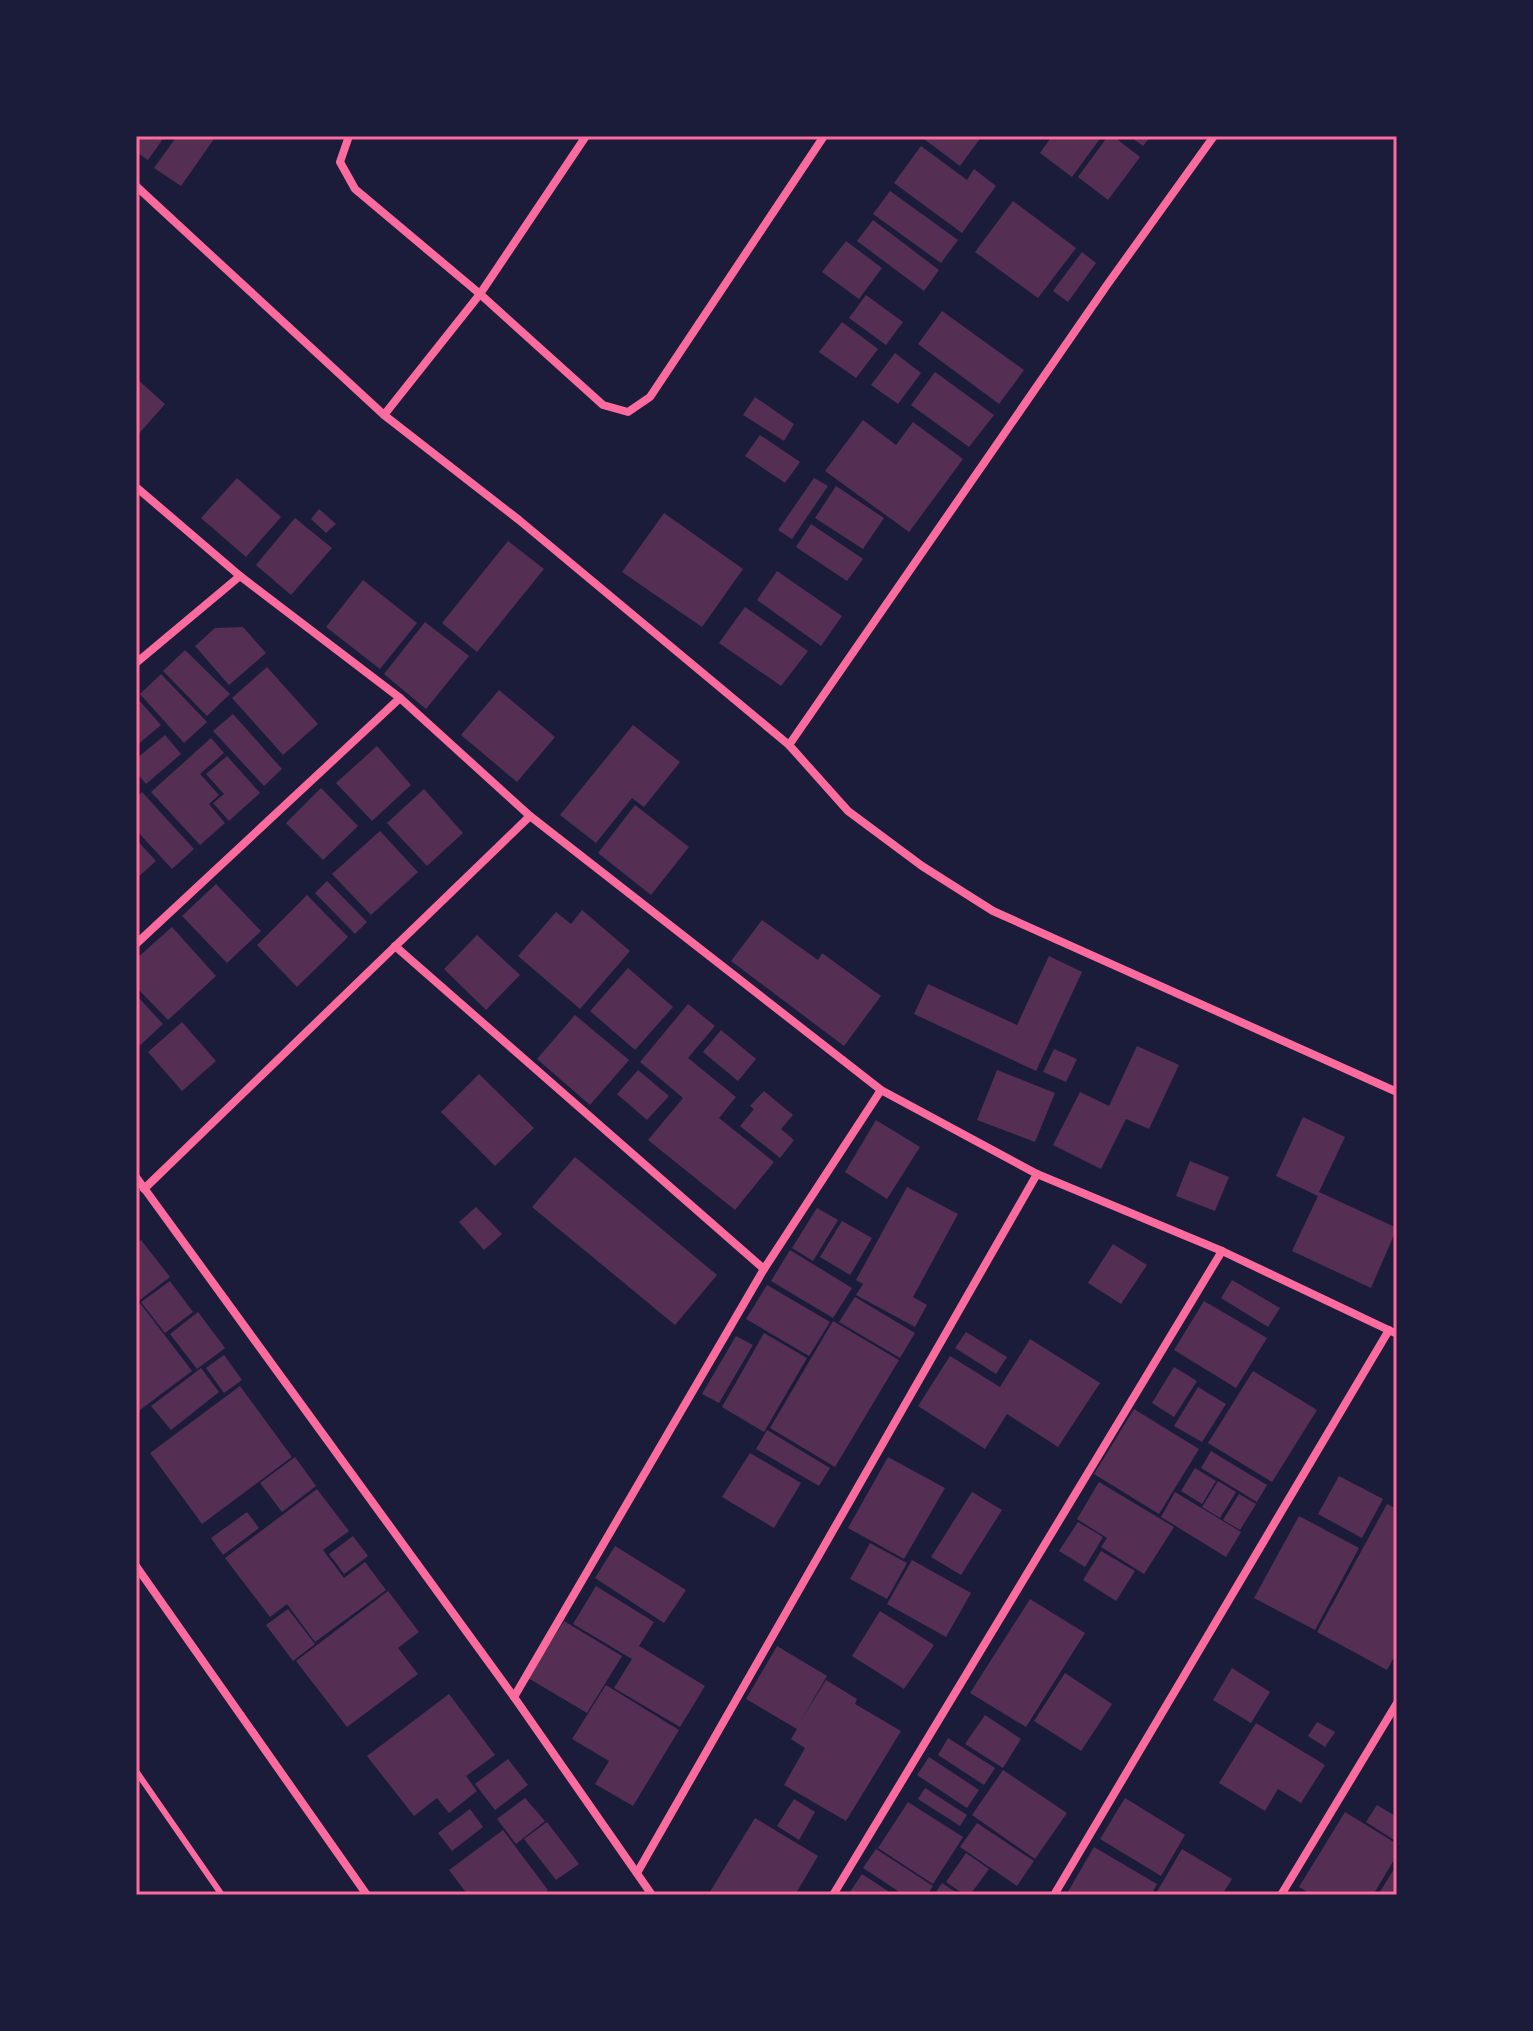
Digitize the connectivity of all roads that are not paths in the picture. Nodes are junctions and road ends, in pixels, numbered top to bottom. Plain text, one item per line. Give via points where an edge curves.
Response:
1 (349, 136) edge
2 (586, 136) edge
3 (824, 136) edge
4 (1214, 136) edge
5 (136, 186) edge
6 (480, 294) junction
7 (384, 415) junction
8 (136, 487) edge
9 (240, 576) junction
10 (136, 663) edge
11 (400, 698) junction
12 (789, 745) junction
13 (530, 816) junction
14 (136, 944) edge
15 (395, 946) junction
16 (881, 1090) junction
17 (1397, 1092) edge
18 (1037, 1174) junction
19 (136, 1177) edge
20 (144, 1189) junction
21 (1222, 1251) junction
22 (764, 1269) junction
23 (1393, 1332) edge
24 (136, 1566) edge
25 (514, 1697) junction
26 (1397, 1703) edge
27 (136, 1771) edge
28 (637, 1873) junction
29 (222, 1895) edge
30 (367, 1895) edge
31 (652, 1895) edge
32 (833, 1895) edge
33 (1054, 1895) edge
34 (1281, 1895) edge

1 - 6 street via 340,162 355,189
2 - 6 street
3 - 6 street via 650,397 628,412 603,405
4 - 12 street
5 - 7 street
6 - 7 street
7 - 12 street
8 - 9 street
9 - 10 street
9 - 11 street
11 - 13 street
11 - 14 street
12 - 17 street via 848,811 993,911
13 - 15 street
13 - 16 street
15 - 20 street
15 - 22 street
16 - 18 street
16 - 22 street
18 - 21 street
18 - 28 street
19 - 20 street
20 - 25 street
21 - 23 street
21 - 32 street
22 - 25 street
23 - 33 street
24 - 30 street
25 - 28 street
26 - 34 street
27 - 29 lane
28 - 31 street

